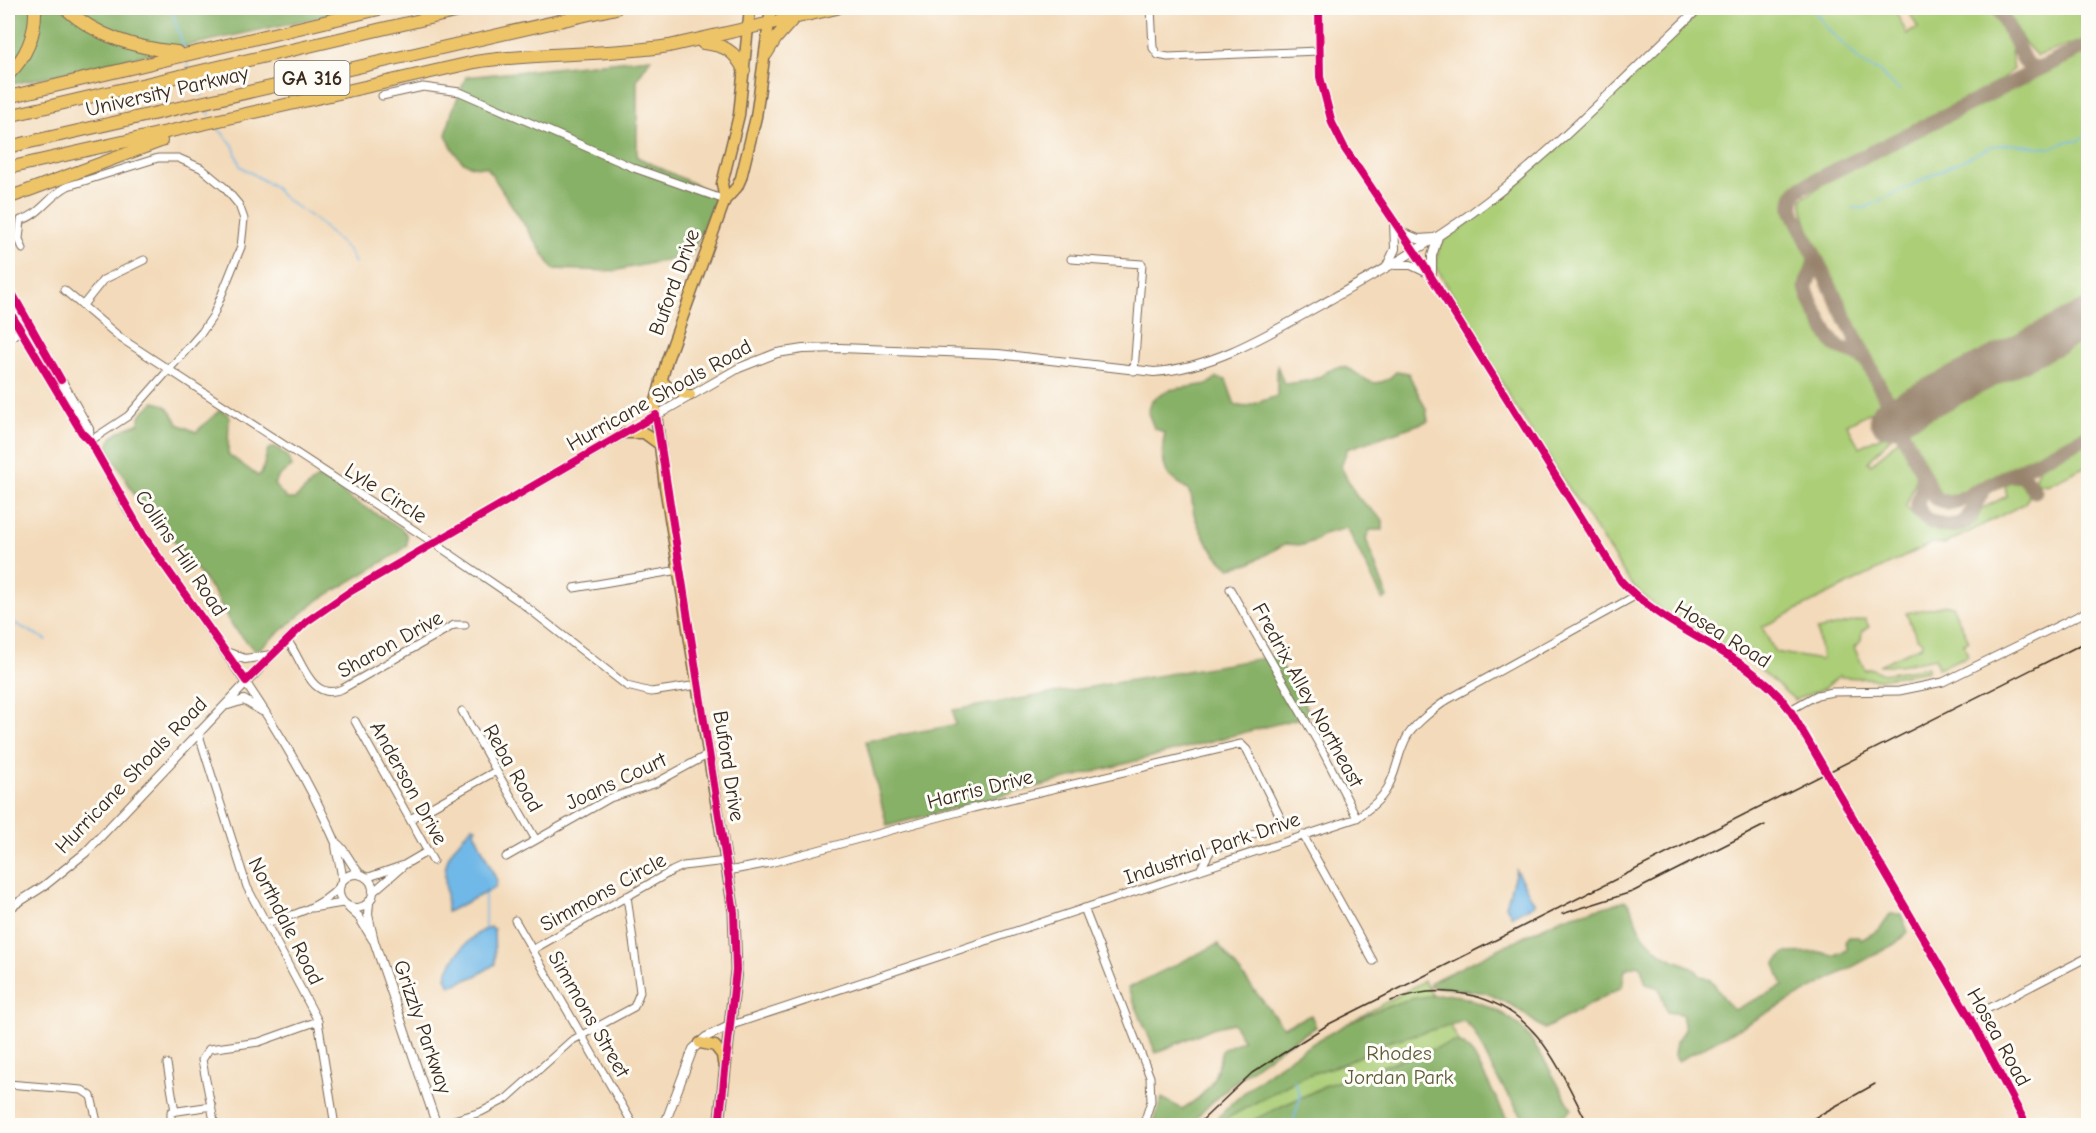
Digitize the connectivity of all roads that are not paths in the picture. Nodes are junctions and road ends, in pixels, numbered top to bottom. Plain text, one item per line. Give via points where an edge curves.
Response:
1 (35, 8) edge
2 (65, 8) edge
3 (383, 8) edge
4 (472, 8) edge
5 (616, 8) edge
6 (750, 8) edge
7 (771, 8) edge
8 (837, 8) edge
9 (1151, 8) edge
10 (1319, 8) edge
11 (1699, 8) edge
12 (793, 20) junction
13 (769, 24) junction
14 (747, 30) junction
15 (693, 42) junction
16 (1319, 51) junction
17 (187, 53) junction
18 (766, 54) junction
19 (744, 70) junction
20 (8, 75) edge
21 (382, 96) dead end
22 (8, 98) edge
23 (8, 116) edge
24 (222, 121) junction
25 (8, 147) edge
26 (8, 168) edge
27 (8, 198) edge
28 (725, 200) junction
29 (1394, 220) junction
30 (1402, 233) junction
31 (1437, 236) junction
32 (23, 249) dead end
33 (1414, 251) junction
34 (1071, 259) dead end
35 (144, 260) dead end
36 (1388, 267) junction
37 (1431, 276) junction
38 (8, 286) edge
39 (64, 290) dead end
40 (83, 305) junction
41 (8, 309) edge
42 (20, 330) junction
43 (8, 340) edge
44 (169, 371) junction
45 (1134, 371) junction
46 (660, 380) junction
47 (690, 395) junction
48 (656, 415) junction
49 (624, 432) junction
50 (90, 441) junction
51 (659, 444) junction
52 (434, 543) junction
53 (679, 570) junction
54 (574, 588) dead end
55 (1230, 589) dead end
56 (1635, 596) junction
57 (2088, 611) edge
58 (465, 625) dead end
59 (286, 640) junction
60 (226, 652) junction
61 (272, 655) junction
62 (246, 681) junction
63 (698, 685) junction
64 (220, 709) junction
65 (1790, 710) junction
66 (462, 711) dead end
67 (267, 714) junction
68 (355, 721) dead end
69 (198, 732) junction
70 (709, 754) junction
71 (496, 771) junction
72 (1357, 818) junction
73 (410, 819) junction
74 (1303, 835) junction
75 (536, 840) junction
76 (336, 843) junction
77 (1211, 850) junction
78 (428, 851) junction
79 (1195, 856) dead end
80 (506, 857) dead end
81 (433, 861) dead end
82 (404, 865) junction
83 (727, 866) junction
84 (1200, 870) junction
85 (364, 876) junction
86 (340, 884) junction
87 (373, 892) junction
88 (627, 896) junction
89 (369, 903) junction
90 (345, 905) junction
91 (1084, 908) junction
92 (8, 909) edge
93 (307, 909) junction
94 (515, 920) dead end
95 (266, 923) junction
96 (374, 941) junction
97 (532, 950) junction
98 (2088, 957) edge
99 (1373, 961) dead end
100 (1970, 1018) junction
101 (318, 1021) junction
102 (729, 1026) junction
103 (582, 1036) junction
104 (700, 1043) junction
105 (167, 1064) dead end
106 (724, 1072) junction
107 (8, 1084) edge
108 (212, 1106) junction
109 (175, 1111) junction
110 (98, 1125) edge
111 (171, 1125) edge
112 (215, 1125) edge
113 (335, 1125) edge
114 (437, 1125) edge
115 (634, 1125) edge
116 (664, 1125) edge
117 (718, 1125) edge
118 (1143, 1125) edge
119 (2027, 1125) edge

1 - 20 highway via 27,48
2 - 17 highway via 112,39
3 - 17 highway
4 - 23 highway, University Parkway / GA 316
5 - 25 highway, University Parkway / GA 316
6 - 14 highway, Buford Drive
7 - 13 highway, Buford Drive
8 - 12 highway
9 - 16 street via 1153,48 1158,55
10 - 16 street, Hosea Road
11 - 31 street, Hurricane Shoals Road via 1533,164
12 - 13 highway
12 - 18 highway
13 - 14 highway
13 - 18 highway, Buford Drive
14 - 15 highway
14 - 19 highway, Buford Drive
15 - 19 highway via 730,50
15 - 24 highway via 643,50 490,60
16 - 29 street, Hosea Road via 1320,77 1332,123 1345,149
17 - 22 highway
18 - 28 highway, Buford Drive via 748,152 737,187
19 - 28 highway, Buford Drive via 739,115 722,184
21 - 28 street via 423,87 460,92 634,168
24 - 26 highway
24 - 27 highway via 118,155
28 - 46 highway, Buford Drive
29 - 30 street, Hosea Road
29 - 36 street via 1395,249
30 - 31 street via 1418,239
30 - 33 street, Hosea Road
31 - 33 street, Hurricane Shoals Road
31 - 37 street
32 - 44 street via 19,239 21,220 31,218 61,189 158,158 193,163 224,187 242,212 243,241 213,316
33 - 36 street, Hurricane Shoals Road
33 - 37 street, Hosea Road
34 - 45 street via 1142,264
35 - 40 street via 103,280
36 - 37 street via 1411,265
36 - 45 street, Hurricane Shoals Road via 1209,362 1173,371
37 - 56 street, Hosea Road via 1595,541
38 - 50 street, Collins Hill Road via 89,429
39 - 40 street, Lyle Circle
40 - 44 street, Lyle Circle via 122,339
41 - 42 street, Collins Hill Road
42 - 43 street
42 - 50 street, Collins Hill Road
44 - 50 street via 128,416
44 - 52 street, Lyle Circle
45 - 47 street, Hurricane Shoals Road via 999,354 803,349 777,353 739,368
46 - 47 highway via 671,390
46 - 48 highway, Buford Drive
47 - 48 street, Hurricane Shoals Road
48 - 49 street, Hurricane Shoals Road
48 - 51 highway, Buford Drive
49 - 51 highway via 644,433
49 - 52 street, Hurricane Shoals Road
50 - 60 street, Collins Hill Road via 143,535
51 - 53 highway, Buford Drive
52 - 59 street, Hurricane Shoals Road via 351,591
52 - 63 street, Lyle Circle via 519,601 627,686 651,692
53 - 54 street
53 - 63 highway, Buford Drive
55 - 72 street, Fredrix Alley Northeast
56 - 65 street, Hosea Road via 1664,618 1749,667
56 - 72 street, Industrial Park Drive via 1425,716 1402,747 1386,790
57 - 65 street via 1942,682 1899,691 1833,692 1817,695
58 - 59 street, Sharon Drive via 454,625 331,692 314,686
59 - 61 street, Hurricane Shoals Road
60 - 61 street via 245,660
60 - 62 street, Collins Hill Road
61 - 62 street, Hurricane Shoals Road
62 - 64 street, Hurricane Shoals Road
62 - 67 street
63 - 70 highway, Buford Drive
64 - 67 street via 244,700
64 - 69 street, Hurricane Shoals Road
65 - 100 street, Hosea Road
66 - 71 street, Reba Road
67 - 76 street via 308,783
68 - 73 street, Anderson Drive
69 - 92 street, Hurricane Shoals Road via 85,854
69 - 95 street, Northdale Road via 236,859
70 - 75 street, Joans Court via 654,784 610,798
70 - 83 highway, Buford Drive
71 - 73 street
71 - 75 street, Reba Road
72 - 74 street, Industrial Park Drive
73 - 78 street, Anderson Drive
74 - 84 street, Industrial Park Drive
74 - 99 street
75 - 80 street, Joans Court
76 - 85 street
76 - 86 street via 341,862
77 - 79 street
77 - 83 street, Harris Drive via 1283,823 1241,744 963,811 770,863
77 - 84 street
78 - 81 street, Anderson Drive
78 - 82 street
82 - 85 street
82 - 87 street
83 - 88 street, Simmons Circle via 683,866
83 - 102 highway, Buford Drive via 734,912 736,970
84 - 91 street, Industrial Park Drive
85 - 86 street via 350,875
85 - 87 street
86 - 90 street
86 - 93 street via 332,895
87 - 89 street
88 - 97 street, Simmons Circle
88 - 103 street via 640,993 634,1007
89 - 90 street via 359,908
89 - 96 street, Grizzly Parkway
90 - 93 street
90 - 96 street, Grizzly Parkway via 359,917
91 - 102 street, Industrial Park Drive
91 - 118 street via 1150,1077 1151,1101
93 - 95 street
94 - 97 street, Simmons Street
95 - 101 street, Northdale Road
96 - 114 street, Grizzly Parkway
97 - 103 street, Simmons Street
98 - 100 street
100 - 119 street, Hosea Road
101 - 108 street via 259,1042 209,1049 202,1060
101 - 113 street, Northdale Road
102 - 104 street
102 - 106 highway, Buford Drive
103 - 114 street via 553,1056 506,1099 481,1112
103 - 115 street, Simmons Street
104 - 106 highway via 717,1047
104 - 116 street via 693,1049
105 - 109 street
106 - 117 highway, Buford Drive
107 - 110 street via 82,1090 91,1096
108 - 109 street
108 - 112 street
109 - 111 street via 169,1116

